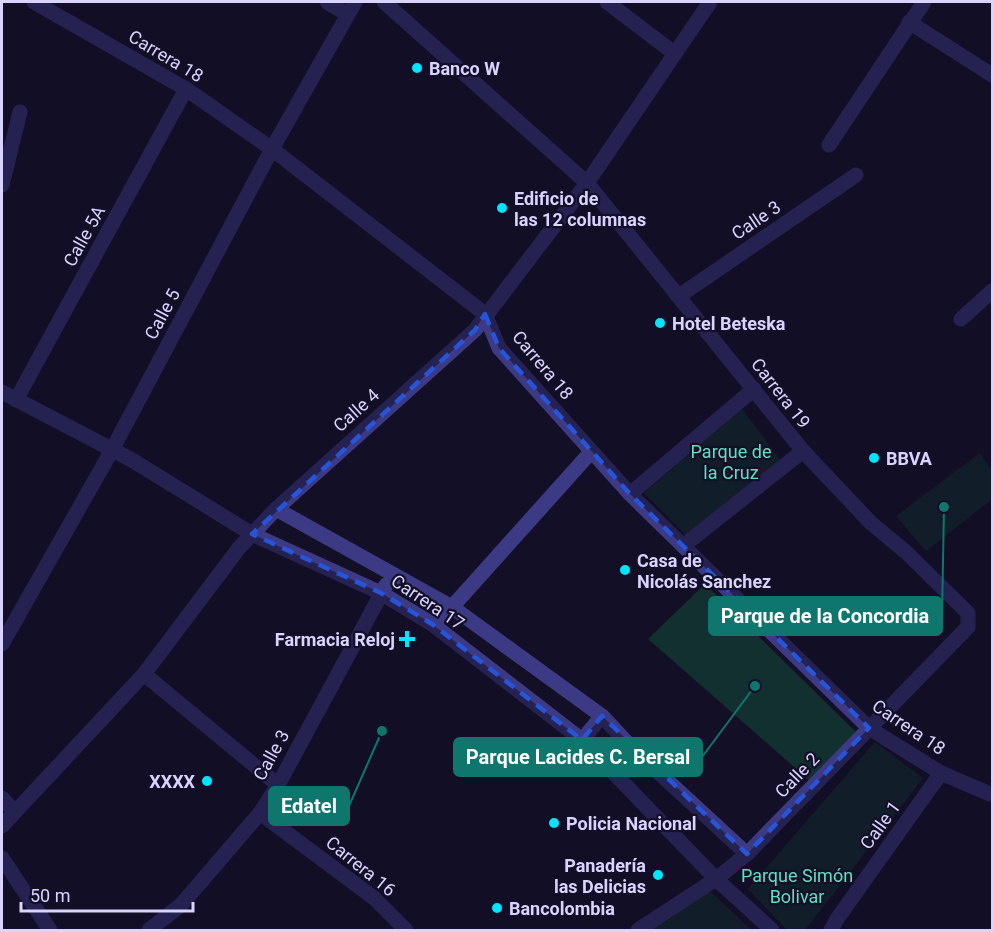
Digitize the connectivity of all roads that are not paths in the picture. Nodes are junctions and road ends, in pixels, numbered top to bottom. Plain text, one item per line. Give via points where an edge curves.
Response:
1 (34, 2) edge
2 (327, 2) edge
3 (384, 2) edge
4 (607, 2) edge
5 (710, 2) edge
6 (924, 2) edge
7 (351, 8) edge
8 (909, 22) junction
9 (674, 53) junction
10 (993, 75) edge
11 (186, 89) junction
12 (20, 112) dead end
13 (829, 145) dead end
14 (272, 149) junction
15 (856, 175) dead end
16 (587, 183) junction
17 (2, 184) edge
18 (993, 291) edge
19 (679, 296) junction
20 (485, 314) junction
21 (961, 319) dead end
22 (754, 389) junction
23 (2, 392) edge
24 (16, 400) junction
25 (112, 450) junction
26 (803, 451) junction
27 (591, 452) junction
28 (630, 494) junction
29 (276, 509) junction
30 (252, 534) junction
31 (682, 546) junction
32 (393, 574) junction
33 (381, 592) junction
34 (452, 607) junction
35 (432, 624) junction
36 (968, 627) joint
37 (2, 644) edge
38 (144, 674) junction
39 (602, 717) junction
40 (869, 728) junction
41 (582, 740) junction
42 (941, 773) junction
43 (278, 784) junction
44 (990, 794) dead end
45 (2, 798) edge
46 (14, 811) junction
47 (260, 813) junction
48 (2, 826) edge
49 (747, 854) junction
50 (2, 858) edge
51 (716, 879) junction
52 (50, 930) edge
53 (149, 930) edge
54 (406, 930) edge
55 (638, 930) edge
56 (772, 930) edge
57 (831, 930) edge

1 - 11 street, Carrera 18
2 - 7 street
3 - 16 street, Carrera 19
4 - 9 street
5 - 9 street, Calle 4
6 - 8 street
7 - 14 street, Calle 5
8 - 10 street
8 - 13 street
9 - 16 street, Calle 4
11 - 14 street, Carrera 18
11 - 24 street, Calle 5A
12 - 17 street
14 - 20 street, Carrera 18
14 - 25 street, Calle 5
15 - 19 street, Calle 3
16 - 19 street, Carrera 19
16 - 20 street, Calle 4
18 - 21 street
19 - 22 street, Carrera 19
20 - 27 street, Carrera 18 via 499,348
20 - 29 street, Calle 4 via 475,330
22 - 26 street, Carrera 19
22 - 28 street
23 - 24 street, Carrera 17
24 - 25 street, Carrera 17
25 - 30 street, Carrera 17
25 - 37 street, Calle 5
26 - 31 street
26 - 36 street, Carrera 19 via 870,523 968,612
27 - 28 street, Carrera 18
27 - 34 street
28 - 31 street, Carrera 18
29 - 30 street, Calle 4
29 - 32 street, Carrera 17
30 - 33 street, Carrera 17
30 - 38 street, Calle 4
31 - 40 street, Carrera 18
32 - 33 street, Calle 3
32 - 34 street, Carrera 17
33 - 35 street, Carrera 17
33 - 43 street, Calle 3
34 - 35 street
34 - 39 street, Carrera 17
35 - 41 street, Carrera 17
36 - 40 street, Calle 2
38 - 43 street
38 - 46 street, Calle 4
39 - 41 street
39 - 49 street, Carrera 17
40 - 42 street, Carrera 18
40 - 49 street, Calle 2
41 - 51 street, Carrera 17
42 - 44 street, Carrera 18
42 - 57 street, Calle 1
43 - 47 street, Calle 3
45 - 46 street
46 - 48 street, Calle 4
47 - 53 street, Calle 3 via 181,905
47 - 54 street, Carrera 16 via 374,898
49 - 51 street, Calle 2
50 - 52 street
51 - 55 street, Calle 2
51 - 56 street, Carrera 17

